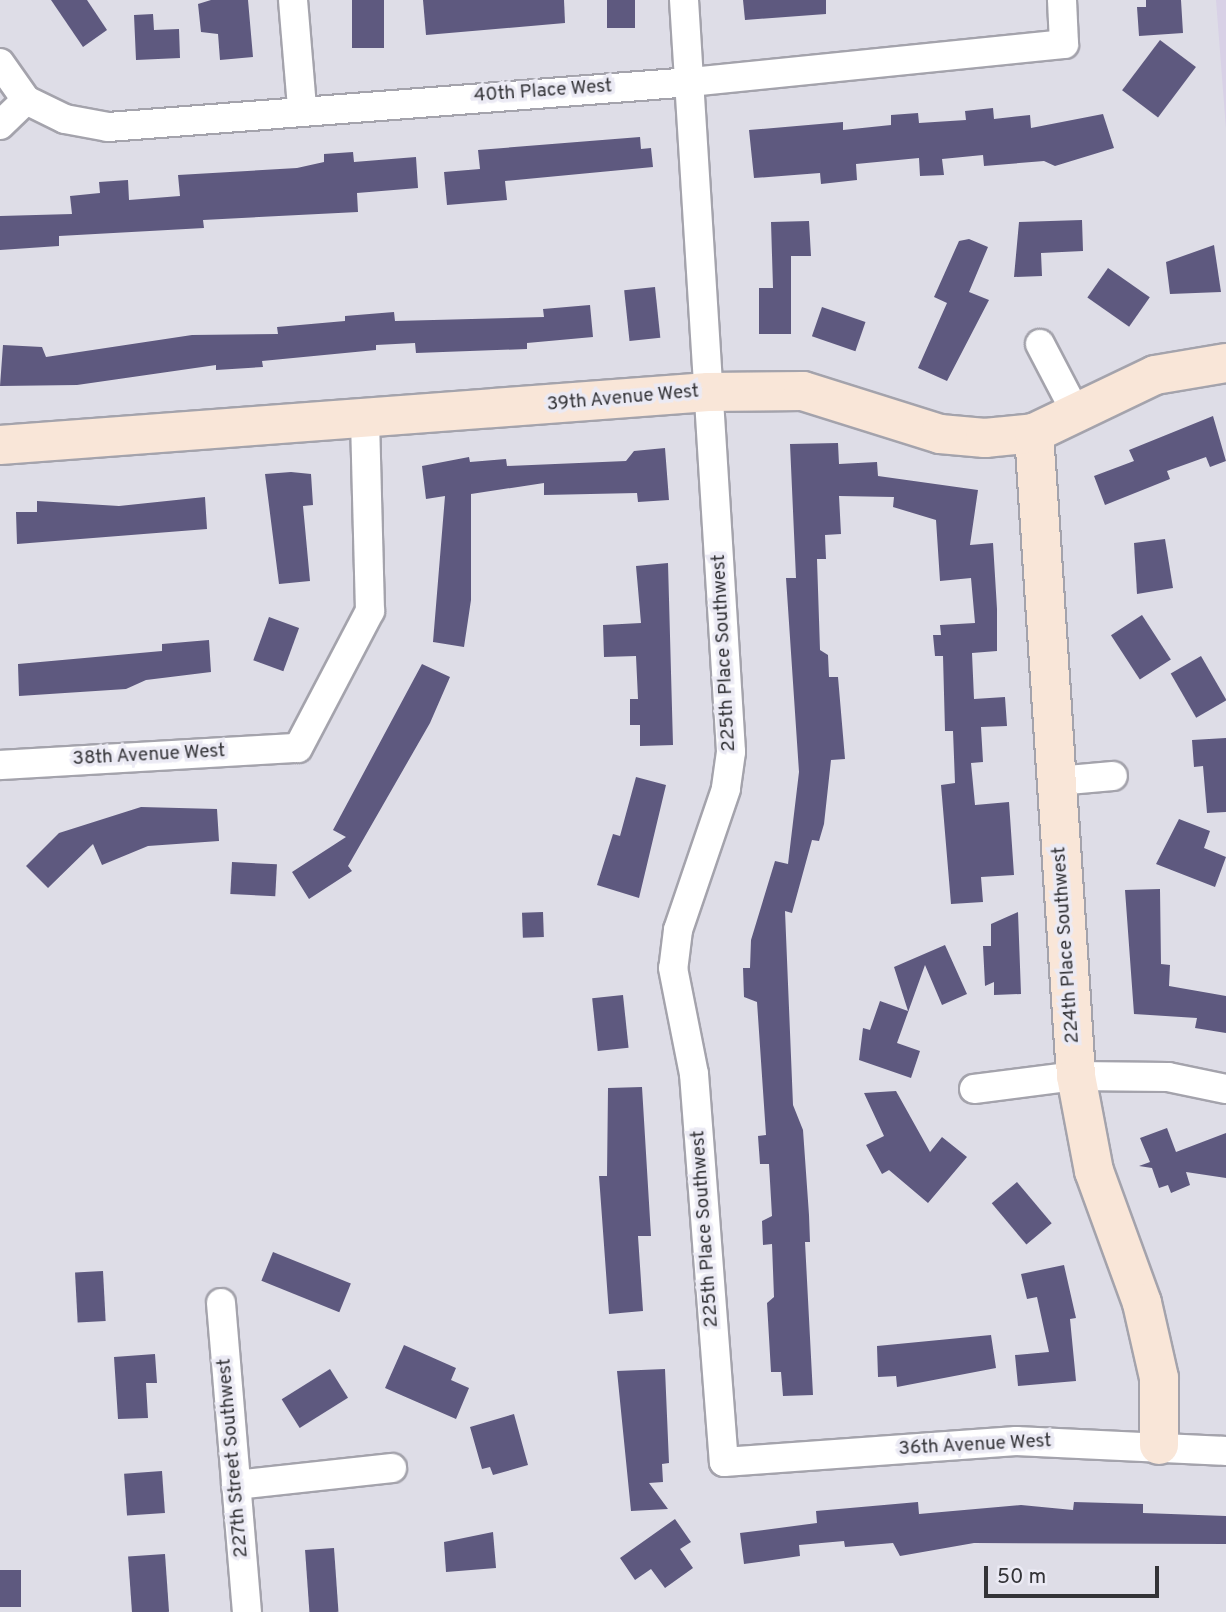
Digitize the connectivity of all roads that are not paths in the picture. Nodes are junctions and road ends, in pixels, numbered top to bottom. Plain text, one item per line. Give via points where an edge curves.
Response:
1 (293, 0) edge
2 (684, 0) edge
3 (1062, 0) edge
4 (0, 63) edge
5 (691, 82) junction
6 (26, 100) junction
7 (302, 108) junction
8 (0, 125) edge
9 (1040, 344) dead end
10 (1226, 363) edge
11 (708, 392) junction
12 (1075, 411) junction
13 (365, 421) junction
14 (1034, 433) junction
15 (0, 445) edge
16 (0, 765) edge
17 (1114, 776) dead end
18 (1057, 781) junction
19 (1076, 1076) junction
20 (1226, 1088) edge
21 (974, 1089) dead end
22 (220, 1303) dead end
23 (1159, 1445) junction
24 (1226, 1451) edge
25 (724, 1462) joint
26 (392, 1468) dead end
27 (236, 1485) junction
28 (247, 1612) edge

1 - 7 street
2 - 5 street, 225th Place Southwest
3 - 5 street, 40th Place West via 1064,44
4 - 6 street
5 - 7 street, 40th Place West
5 - 11 street, 225th Place Southwest
6 - 7 street, 40th Place West via 65,119 108,127
6 - 8 street
9 - 12 street
10 - 12 street, 39th Avenue West via 1155,375
11 - 13 street, 39th Avenue West
11 - 14 street, 39th Avenue West via 803,391 940,434
11 - 25 street, 225th Place Southwest via 731,752 673,968 694,1074
12 - 14 street, 39th Avenue West
13 - 15 street, 39th Avenue West
13 - 16 street, 38th Avenue West via 370,611 298,748
14 - 18 street, 224th Place Southwest
17 - 18 street
18 - 19 street, 224th Place Southwest
19 - 20 street via 1168,1077
19 - 21 street
19 - 23 street, 224th Place Southwest via 1094,1171 1159,1378
22 - 27 street, 227th Street Southwest
23 - 24 street, 36th Avenue West
23 - 25 street, 36th Avenue West via 1016,1441
26 - 27 street
27 - 28 street, 227th Street Southwest

